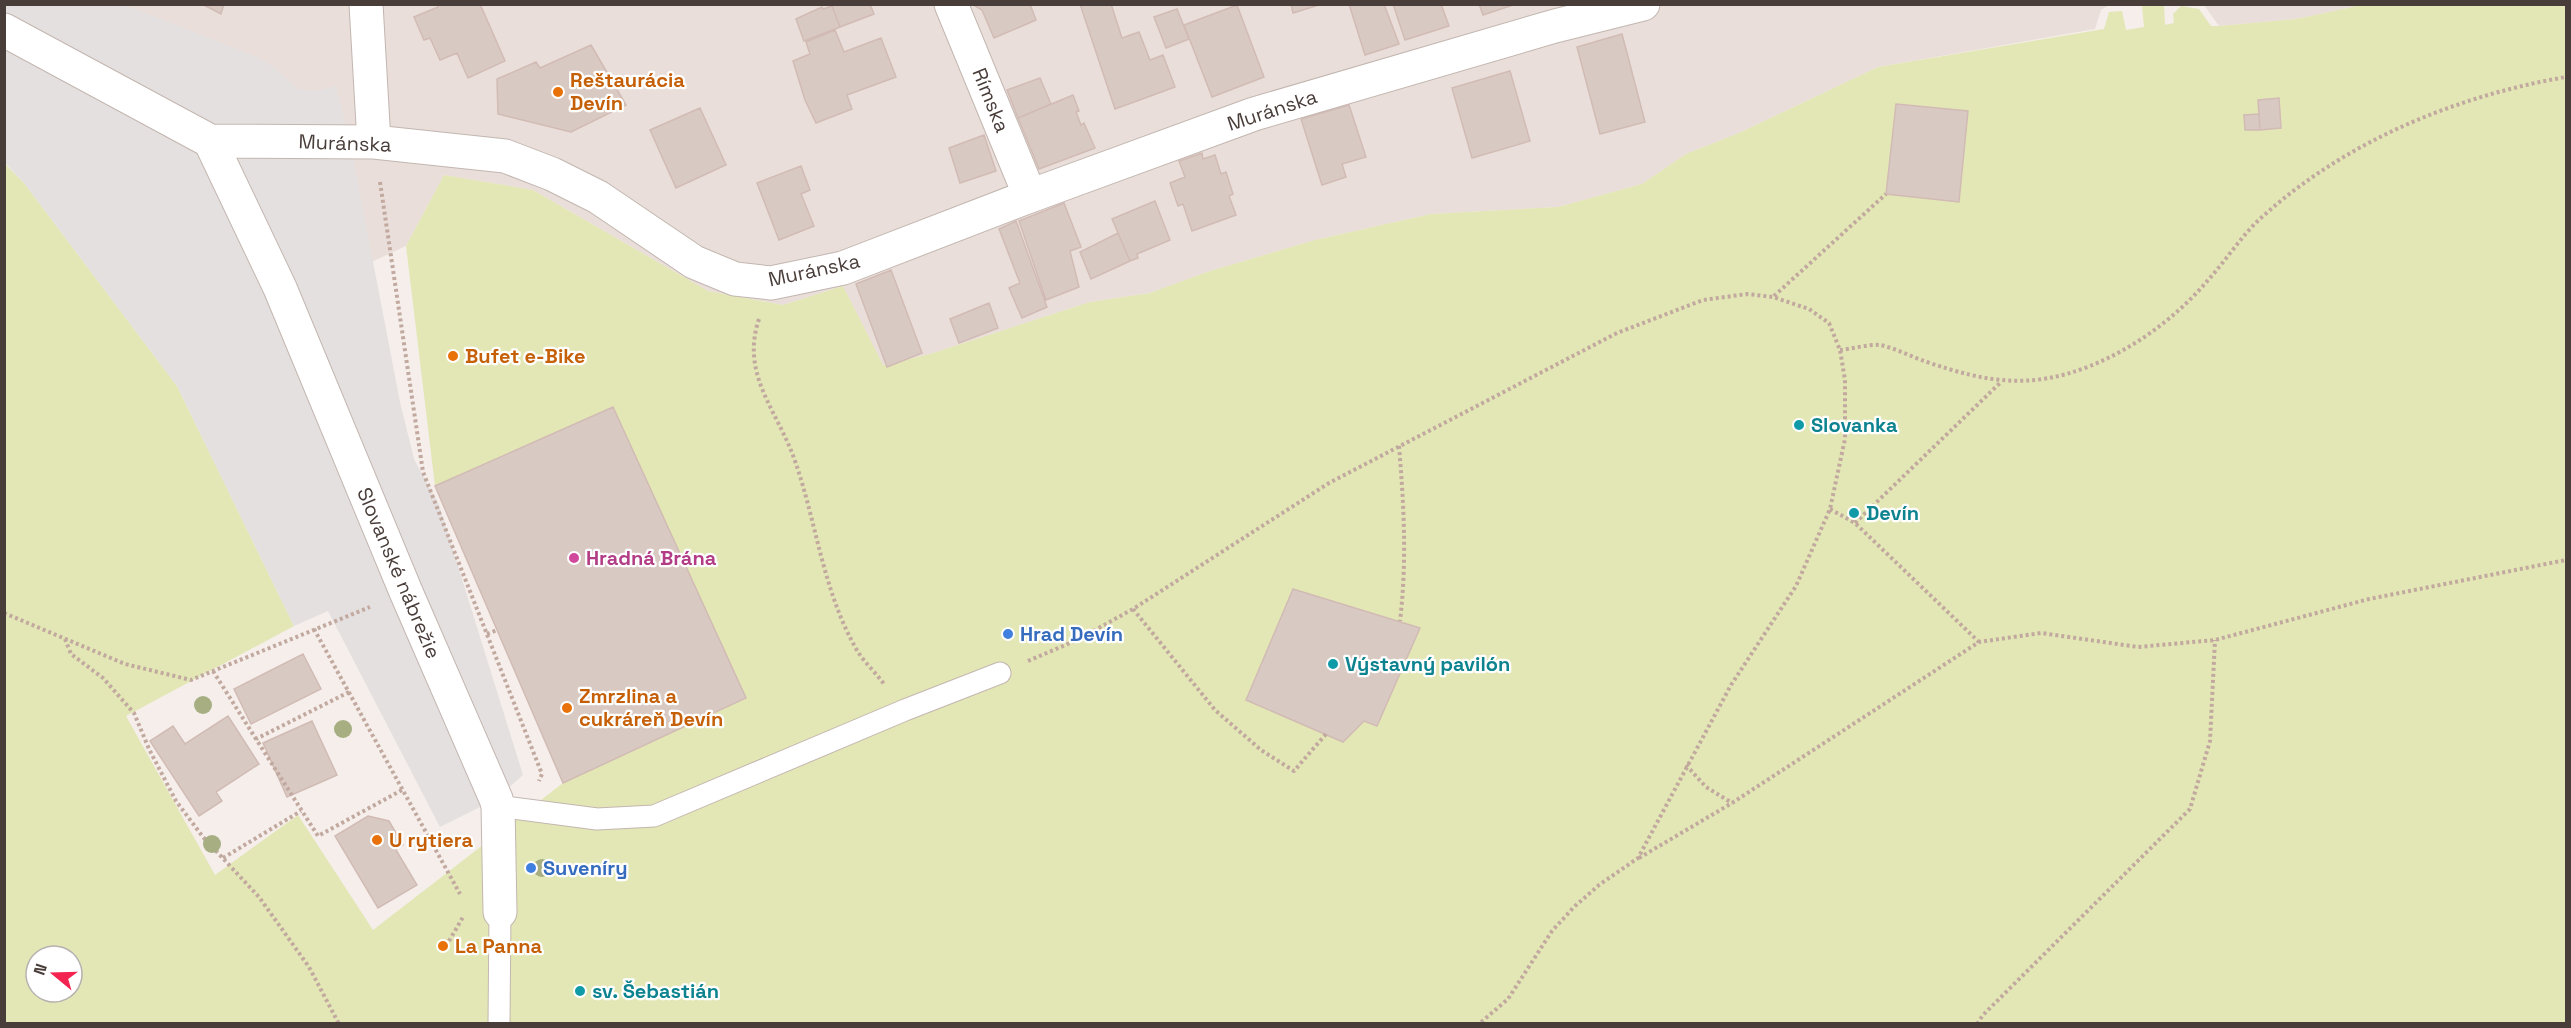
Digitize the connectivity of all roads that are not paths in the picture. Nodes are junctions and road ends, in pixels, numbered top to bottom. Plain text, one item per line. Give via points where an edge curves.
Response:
1 (366, 4) edge
2 (951, 4) edge
3 (1643, 4) edge
4 (4, 30) edge
5 (210, 141) junction
6 (374, 142) junction
7 (1030, 196) junction
8 (1000, 673) road end
9 (512, 809) junction
10 (500, 912) joint
11 (499, 1023) edge

1 - 6 street
2 - 7 street, Rímska
3 - 7 street, Muránska via 1254,114
4 - 5 street, Muránska
5 - 6 street, Muránska
5 - 9 street, Slovanské nábrežie via 280,288 406,592
6 - 7 street, Muránska via 505,156 598,197 693,262 735,279 771,283 843,268
8 - 9 lane via 654,816 597,819
9 - 10 street, Slovanské nábrežie
10 - 11 lane, Slovanské nábrežie

